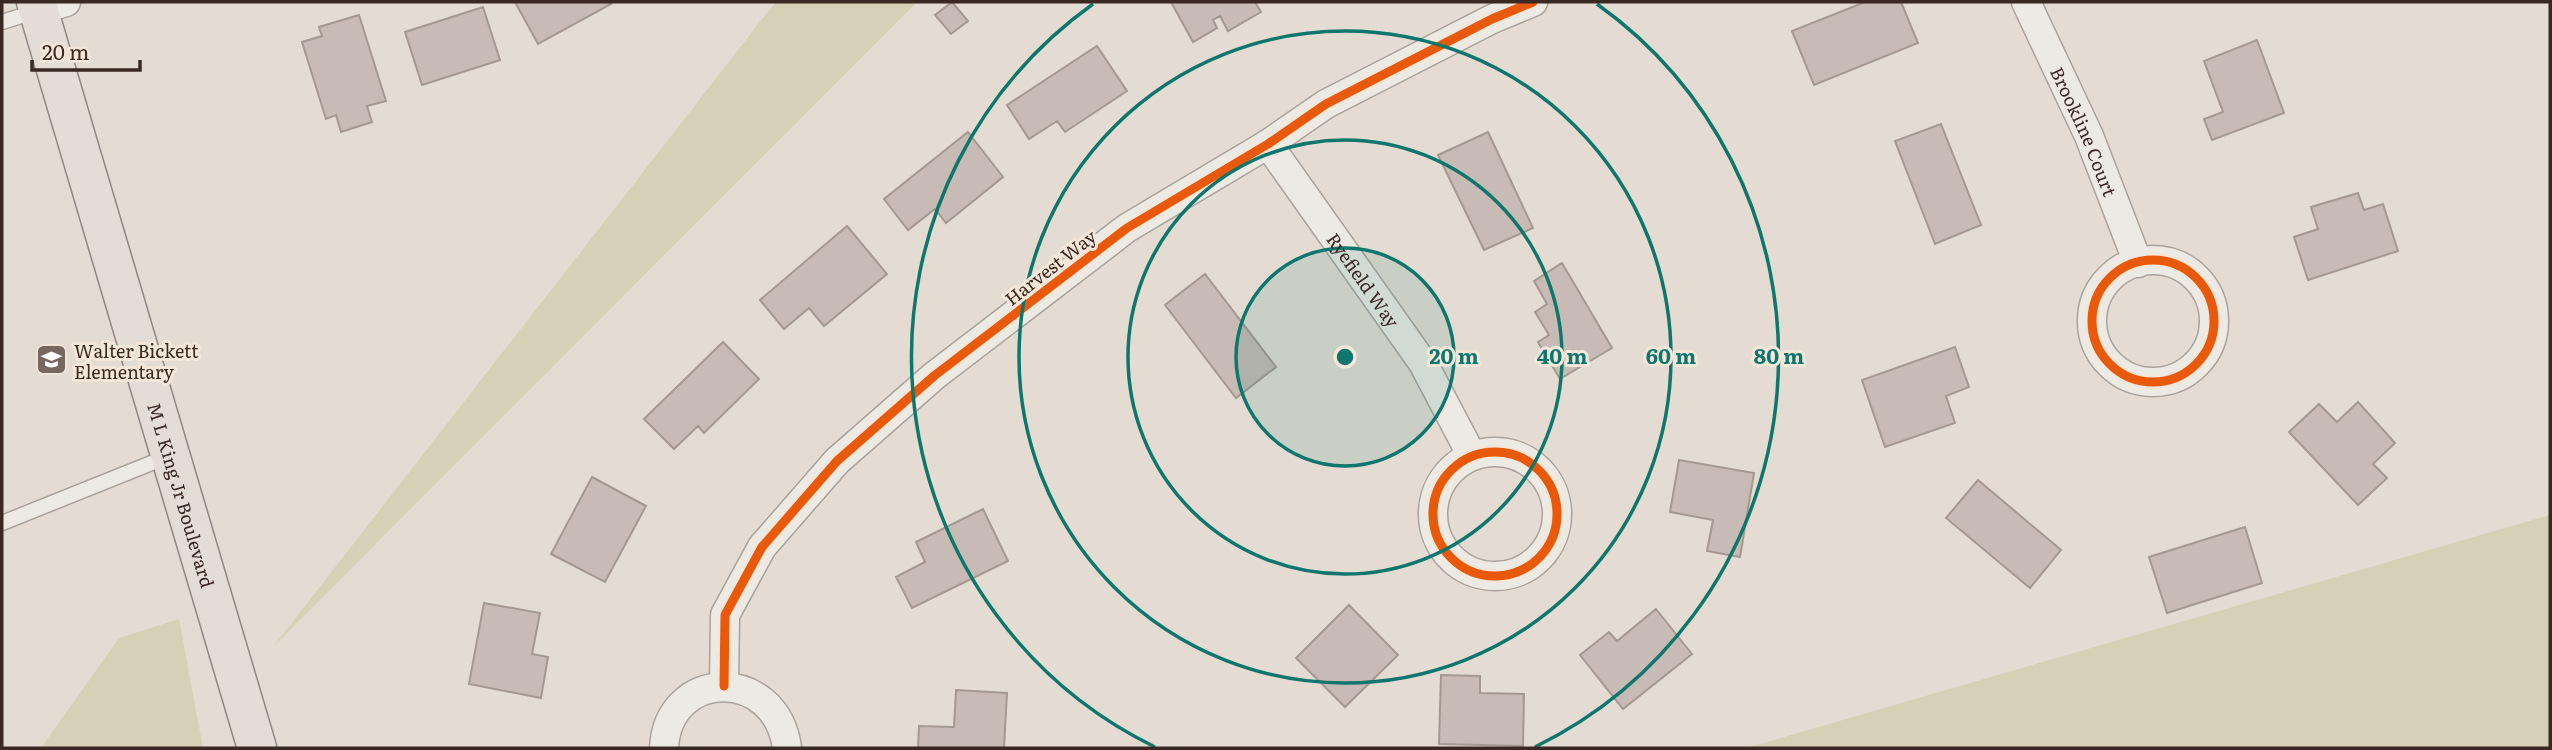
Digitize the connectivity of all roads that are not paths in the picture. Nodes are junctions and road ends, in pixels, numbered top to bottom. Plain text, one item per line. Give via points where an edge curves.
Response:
1 (1533, 2) edge
2 (2026, 2) edge
3 (47, 5) edge
4 (2, 22) edge
5 (1268, 144) junction
6 (2138, 262) junction
7 (170, 456) junction
8 (1472, 456) junction
9 (2, 523) edge
10 (724, 686) junction
11 (257, 748) edge
12 (664, 748) edge
13 (787, 748) edge

1 - 5 street, Harvest Way via 1326,104
2 - 6 street, Brookline Court via 2089,136
3 - 4 lane
3 - 7 main road, M L King Jr Boulevard
5 - 8 street, Ryefield Way via 1423,363
5 - 10 street, Harvest Way via 1127,228 934,376 837,461 762,547 725,615
6 - 6 street via 2119,271 2100,293 2092,322 2095,342 2120,373 2138,381 2178,377 2195,367 2210,341 2214,311 2207,292 2177,265 2158,260
7 - 9 lane
7 - 11 main road, M L King Jr Boulevard
8 - 8 street via 1454,467 1441,483 1433,502 1432,523 1450,559 1467,571 1507,576 1543,555 1558,517 1555,496 1546,478 1513,454
10 - 12 street via 704,690 686,701 672,716
10 - 13 street via 762,698 785,730

